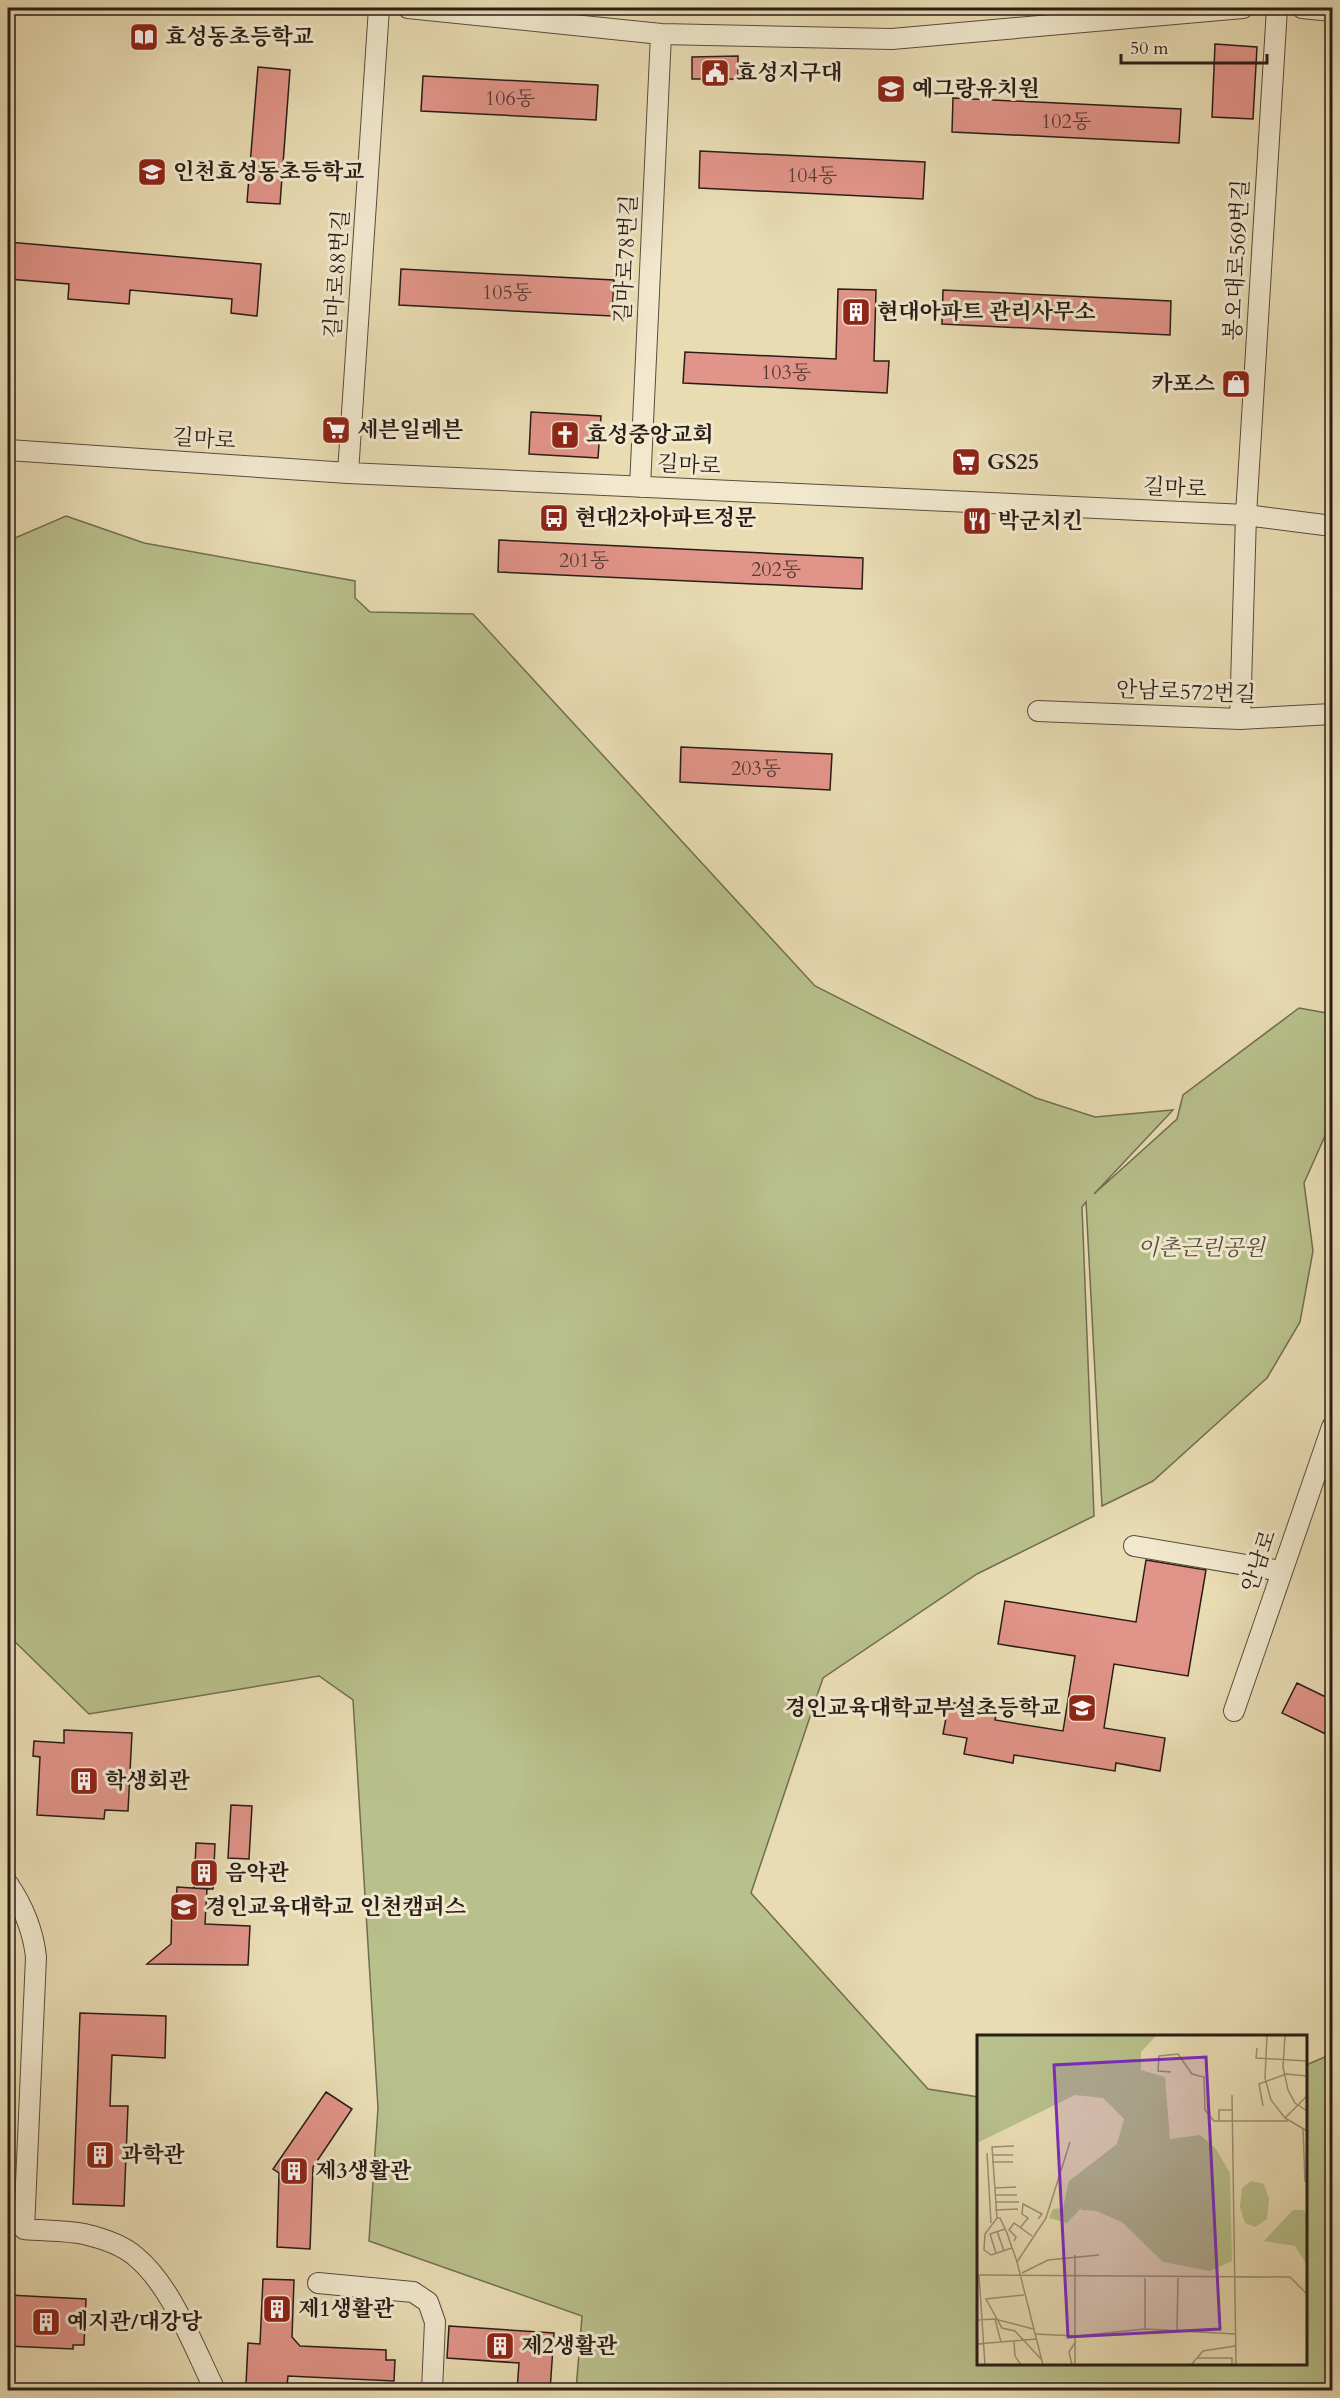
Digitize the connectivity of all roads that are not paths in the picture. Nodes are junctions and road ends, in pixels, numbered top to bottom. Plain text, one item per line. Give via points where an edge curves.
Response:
1 (379, 8) edge
2 (408, 8) edge
3 (1243, 8) edge
4 (1277, 8) edge
5 (1302, 8) edge
6 (1332, 11) edge
7 (661, 34) junction
8 (8, 450) edge
9 (348, 473) junction
10 (640, 487) junction
11 (1246, 515) junction
12 (1332, 526) edge
13 (1038, 711) dead end
14 (1332, 714) edge
15 (1240, 719) junction
16 (1332, 1427) edge
17 (1134, 1546) dead end
18 (1281, 1571) junction
19 (1233, 1712) dead end
20 (8, 1884) edge
21 (318, 2283) dead end
22 (215, 2391) edge
23 (432, 2391) edge

1 - 9 street, 길마로88번길
2 - 7 street
3 - 7 street via 892,39
4 - 11 street, 봉오대로569번길
5 - 6 street
7 - 10 street, 길마로78번길
8 - 9 street, 길마로
9 - 10 street, 길마로
10 - 11 street, 길마로
11 - 12 street, 길마로
11 - 15 street, 봉오대로569번길
13 - 15 street, 안남로572번길
14 - 15 street, 안남로572번길
16 - 18 street, 안남로
17 - 18 street
18 - 19 street, 안남로
20 - 22 street via 34,1937 36,1957 24,2229 83,2234 113,2243 134,2255 170,2300
21 - 23 street via 413,2292 428,2302 435,2322

